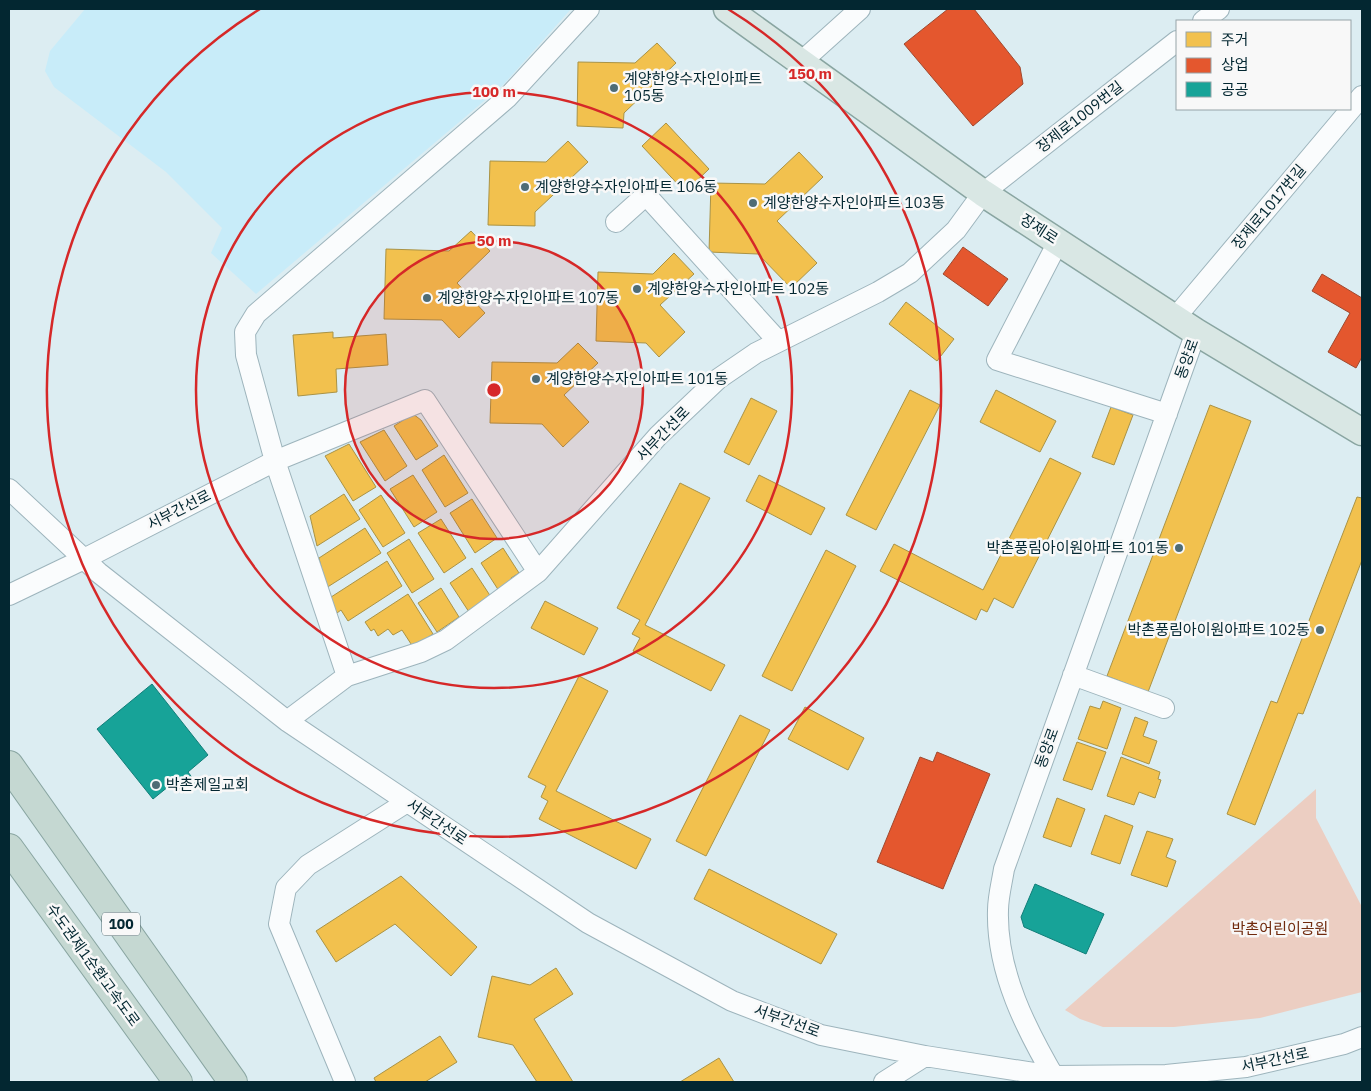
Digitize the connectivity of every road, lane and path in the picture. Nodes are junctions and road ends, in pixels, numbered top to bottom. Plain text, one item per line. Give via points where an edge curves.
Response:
1 (589, 9) edge
2 (727, 9) edge
3 (860, 9) edge
4 (1219, 9) edge
5 (1204, 20) edge
6 (1176, 42) edge
7 (800, 63) junction
8 (1362, 96) edge
9 (983, 193) junction
10 (616, 222) dead end
11 (1058, 242) junction
12 (1186, 325) junction
13 (778, 341) junction
14 (1167, 414) junction
15 (1362, 432) edge
16 (275, 461) junction
17 (9, 489) edge
18 (84, 559) junction
19 (538, 572) junction
20 (9, 595) edge
21 (1073, 675) junction
22 (347, 676) junction
23 (1164, 708) dead end
24 (287, 721) junction
25 (9, 765) edge
26 (407, 802) junction
27 (9, 848) edge
28 (1362, 1037) edge
29 (925, 1056) junction
30 (1055, 1079) edge
31 (178, 1082) edge
32 (233, 1082) edge
33 (345, 1082) edge
34 (884, 1082) edge

1 - 16 street via 507,98 256,314 245,332 246,355
2 - 7 main road, 장제로
3 - 7 street
4 - 5 street
6 - 9 street, 장제로1009번길
7 - 9 main road, 장제로
8 - 12 street, 장제로1017번길
9 - 11 main road, 장제로
9 - 13 street, 서부간선로 via 956,230 910,273
10 - 13 street via 646,195
11 - 12 main road, 장제로
11 - 14 street via 997,360
12 - 14 street, 동양로
12 - 15 main road, 장제로
13 - 19 street, 서부간선로 via 718,379 658,436
14 - 21 street, 동양로
16 - 18 street, 서부간선로
16 - 19 street, 서부간선로 via 425,400
16 - 22 street
17 - 18 street, 서부간선로
18 - 20 street
18 - 24 street, 서부간선로
19 - 22 street, 서부간선로 via 446,640 421,652
21 - 23 street
21 - 30 street, 동양로 via 1004,868 998,911 1002,954 1022,1019
22 - 24 street, 서부간선로
24 - 26 street, 서부간선로
25 - 32 highway, 100
26 - 29 street, 서부간선로 via 588,923 732,1002 821,1034
26 - 33 street via 308,865 286,888 278,924
27 - 31 highway, 수도권제1순환고속도로
28 - 30 street, 서부간선로 via 1246,1067 1166,1075
29 - 30 street, 서부간선로
29 - 34 street

